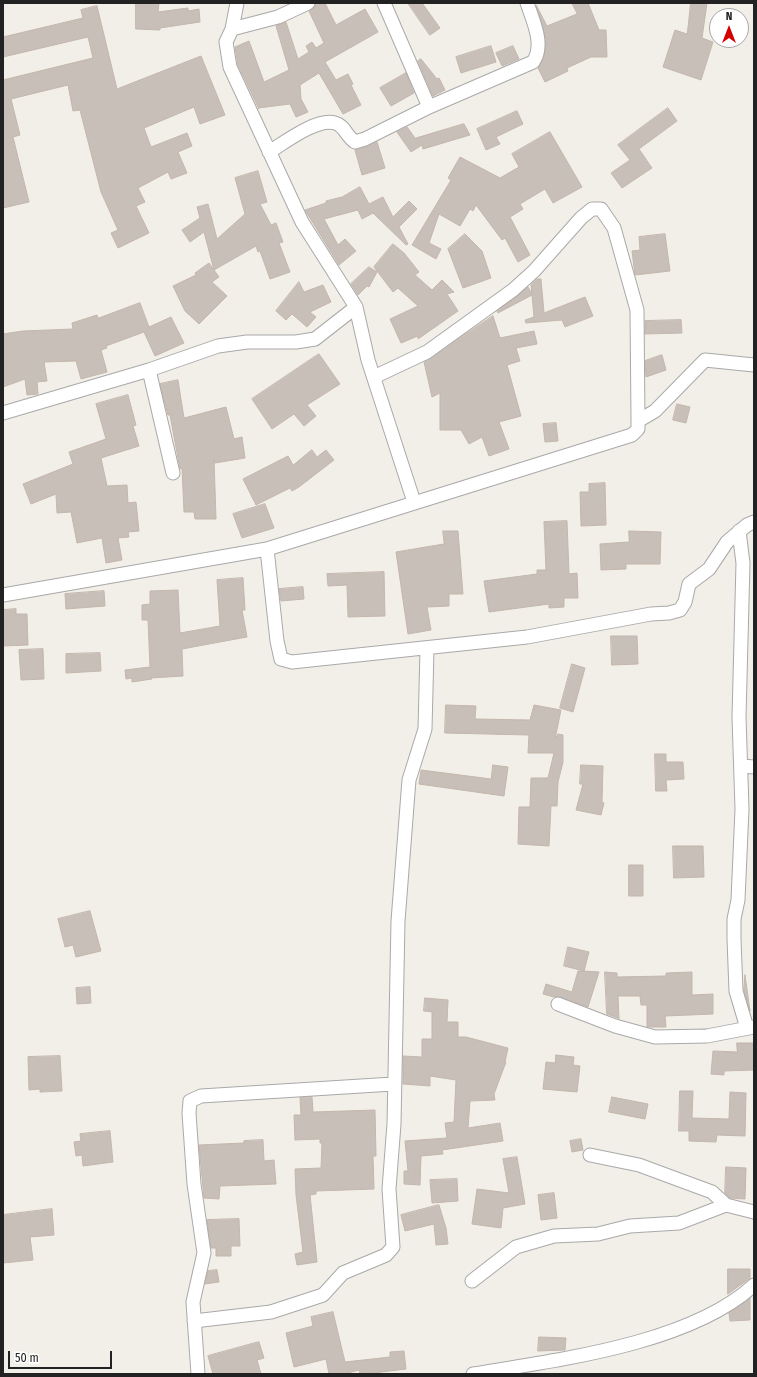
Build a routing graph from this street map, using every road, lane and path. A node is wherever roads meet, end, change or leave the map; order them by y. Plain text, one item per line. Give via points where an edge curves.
1 (236, 3) edge
2 (308, 3) edge
3 (384, 3) edge
4 (527, 3) edge
5 (232, 29) junction
6 (429, 107) junction
7 (269, 152) junction
8 (356, 307) junction
9 (754, 364) edge
10 (149, 370) junction
11 (374, 377) junction
12 (3, 413) edge
13 (638, 421) junction
14 (173, 473) dead end
15 (414, 502) junction
16 (754, 522) edge
17 (739, 531) junction
18 (267, 549) junction
19 (3, 595) edge
20 (426, 649) junction
21 (748, 766) edge
22 (558, 1004) dead end
23 (750, 1027) edge
24 (393, 1084) junction
25 (590, 1155) dead end
26 (726, 1204) junction
27 (754, 1212) edge
28 (472, 1281) dead end
29 (754, 1285) edge
30 (194, 1321) junction
31 (198, 1374) edge
32 (473, 1374) edge

1 - 5 street
2 - 5 street via 278,17
3 - 6 street
4 - 6 street via 536,28 538,46 533,62
5 - 7 street via 226,42 230,67
6 - 7 street via 355,142 342,127 334,123 321,124 312,126
7 - 8 street via 302,222
8 - 10 street via 315,339 218,346
8 - 11 street
9 - 13 street via 705,360 655,411
10 - 12 street
10 - 14 street
11 - 13 street via 427,352 513,290 534,272 581,218 592,210 601,209 614,228 636,310
11 - 15 street
13 - 15 street via 638,429 632,435
15 - 18 street
16 - 17 street
17 - 20 street via 727,542 709,569 689,584 685,602 680,610 527,637
17 - 21 street via 743,563 739,717
18 - 19 street
18 - 20 street via 281,659 292,662
20 - 24 street via 425,728 409,780 398,921
21 - 23 street via 742,809 734,940 736,991
22 - 23 street via 615,1026 655,1037 707,1036
24 - 30 street via 394,1124 389,1189 392,1247 386,1255 343,1272 323,1295 271,1312
24 - 30 street via 200,1096 190,1101 194,1184 204,1253 193,1302
25 - 26 street via 639,1165 676,1178 712,1192
26 - 27 street
26 - 28 street via 678,1223 630,1226 598,1234 554,1236 516,1247
29 - 32 street via 700,1321 640,1342 552,1361
30 - 31 street

